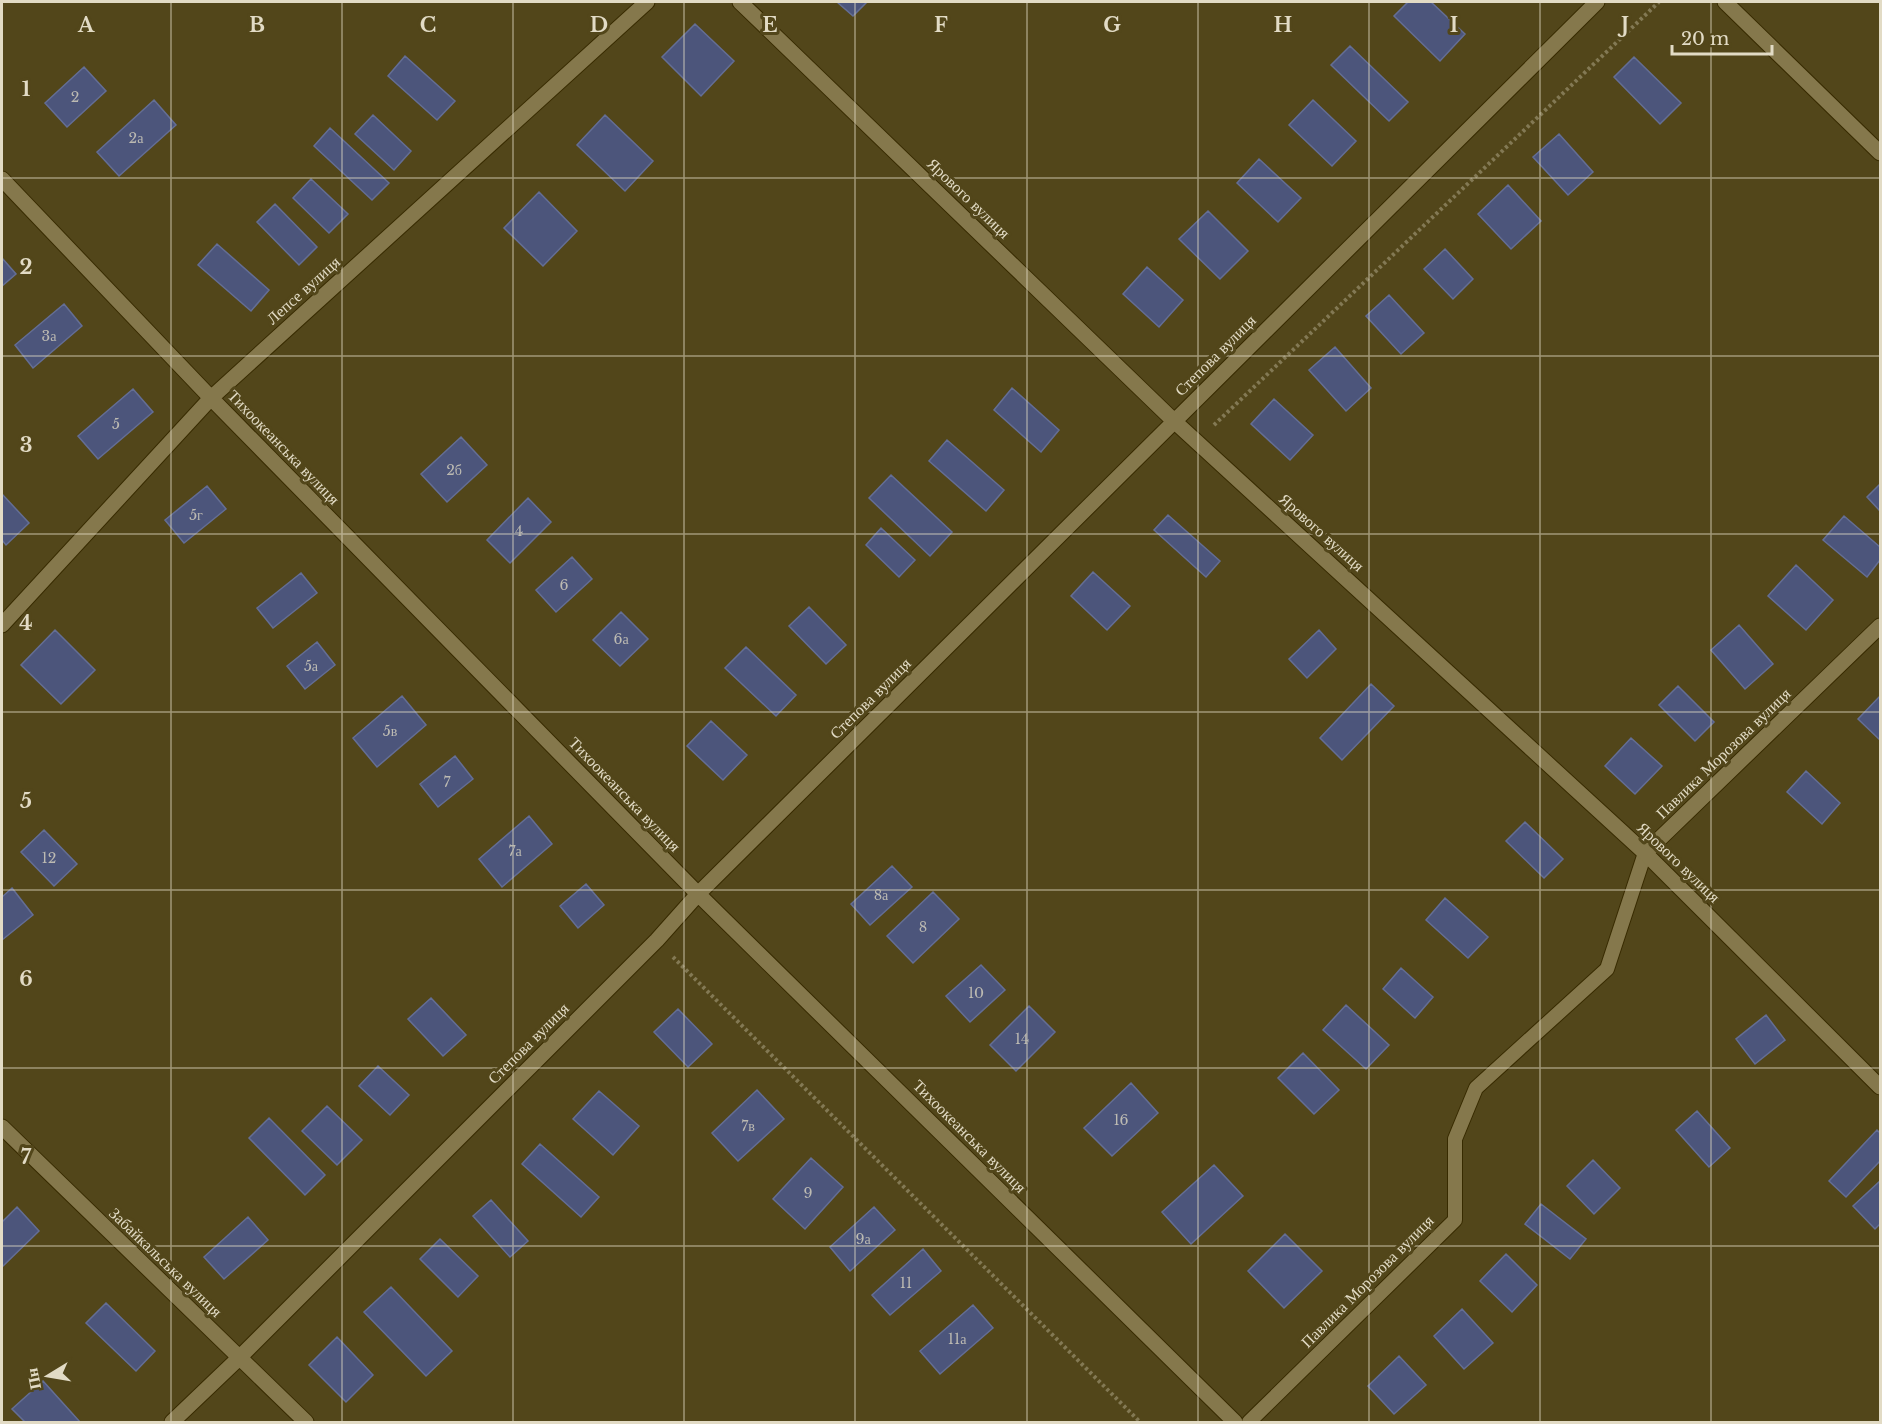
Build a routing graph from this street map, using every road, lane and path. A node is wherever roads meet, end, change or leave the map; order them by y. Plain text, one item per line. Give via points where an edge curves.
1 (647, 2) edge
2 (740, 2) edge
3 (1597, 2) edge
4 (1659, 2) edge
5 (1725, 2) edge
6 (1881, 153) edge
7 (2, 179) edge
8 (211, 398) junction
9 (1174, 421) junction
10 (1197, 442) junction
11 (2, 625) edge
12 (1881, 626) edge
13 (1645, 853) junction
14 (698, 894) junction
15 (657, 940) junction
16 (1881, 1087) edge
17 (2, 1127) edge
18 (239, 1358) junction
19 (172, 1422) edge
20 (306, 1422) edge
21 (1140, 1422) edge
22 (1235, 1422) edge
23 (1249, 1422) edge

1 - 8 street, Лепсе вулиця
2 - 9 street, Ярового вулиця
3 - 9 street, Степова вулиця
4 - 10 path
5 - 6 street
7 - 8 street, Тихоокеанська вулиця
8 - 11 street, Лепсе вулиця
8 - 14 street, Тихоокеанська вулиця
9 - 10 street, Ярового вулиця
9 - 14 street, Степова вулиця
10 - 13 street, Ярового вулиця
12 - 13 street, Павлика Морозова вулиця
13 - 16 street, Ярового вулиця
13 - 23 lane, Павлика Морозова вулиця via 1607,969 1476,1088 1455,1140 1455,1220
14 - 15 street, Степова вулиця
14 - 22 street, Тихоокеанська вулиця
15 - 18 street, Степова вулиця
15 - 21 path
17 - 18 street, Забайкальська вулиця
18 - 19 street, Степова вулиця
18 - 20 street, Забайкальська вулиця

